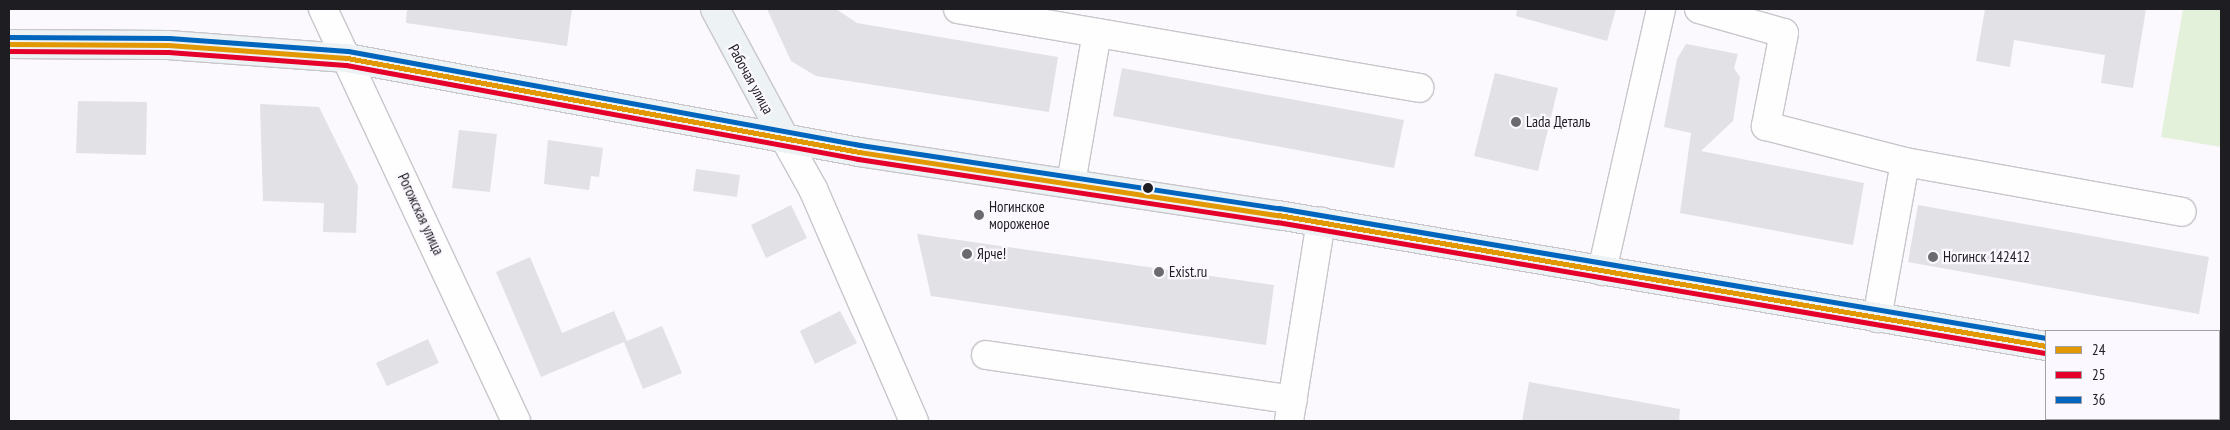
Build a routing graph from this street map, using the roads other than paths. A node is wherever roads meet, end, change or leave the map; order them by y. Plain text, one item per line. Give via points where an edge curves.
1 (323, 9) edge
2 (715, 9) edge
3 (958, 9) edge
4 (1661, 9) edge
5 (1699, 9) edge
6 (1097, 34) junction
7 (9, 44) edge
8 (347, 58) junction
9 (1419, 88) dead end
10 (784, 137) junction
11 (1905, 162) junction
12 (1071, 183) junction
13 (2182, 212) dead end
14 (1321, 222) junction
15 (1602, 271) junction
16 (1877, 318) junction
17 (2045, 346) edge
18 (986, 355) dead end
19 (1291, 411) edge
20 (516, 421) edge
21 (914, 421) edge

1 - 8 street, Рогожская улица
2 - 10 main road, Рабочая улица
3 - 6 street
4 - 15 street
5 - 11 street via 1784,33 1766,126
6 - 9 street
6 - 12 street
7 - 8 main road via 168,45
8 - 10 main road
8 - 20 street, Рогожская улица
10 - 12 main road
10 - 21 street, Рабочая улица via 813,189
11 - 13 street
11 - 16 street
12 - 14 main road
14 - 15 main road
14 - 19 street
15 - 16 main road
16 - 17 main road
18 - 19 street

